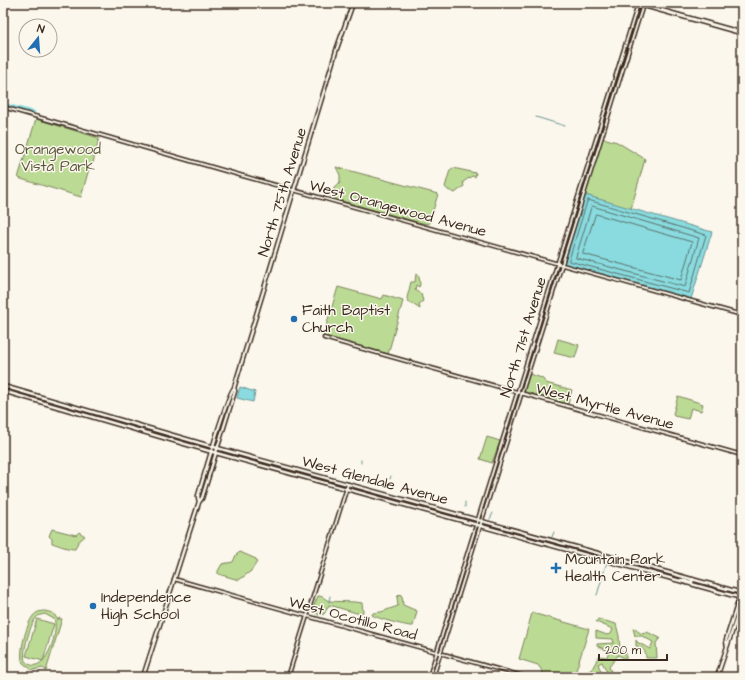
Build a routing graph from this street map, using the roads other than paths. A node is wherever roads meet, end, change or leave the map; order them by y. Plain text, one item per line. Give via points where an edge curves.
1 (353, 3) edge
2 (637, 3) edge
3 (642, 5) junction
4 (742, 33) edge
5 (3, 107) edge
6 (605, 111) junction
7 (609, 112) junction
8 (589, 162) junction
9 (593, 164) junction
10 (294, 190) junction
11 (558, 264) junction
12 (561, 265) junction
13 (742, 314) edge
14 (539, 323) junction
15 (542, 324) junction
16 (324, 338) dead end
17 (3, 386) edge
18 (234, 388) junction
19 (3, 391) edge
20 (517, 393) junction
21 (521, 394) junction
22 (213, 447) junction
23 (218, 448) junction
24 (212, 452) junction
25 (216, 453) junction
26 (742, 455) edge
27 (348, 484) junction
28 (346, 489) junction
29 (199, 502) junction
30 (479, 520) junction
31 (478, 525) junction
32 (581, 548) junction
33 (580, 553) junction
34 (174, 579) junction
35 (693, 579) junction
36 (678, 580) junction
37 (742, 589) edge
38 (741, 593) edge
39 (741, 598) edge
40 (742, 602) edge
41 (307, 616) junction
42 (727, 646) junction
43 (437, 652) junction
44 (440, 653) junction
45 (144, 677) edge
46 (288, 677) edge
47 (429, 677) edge
48 (433, 677) edge
49 (526, 677) edge
50 (716, 677) edge

1 - 10 main road, North 75th Avenue
2 - 3 main road
2 - 6 street, North 71st Avenue
3 - 4 main road
3 - 7 street, North 71st Avenue
5 - 10 street, West Orangewood Avenue
6 - 7 street
6 - 8 street, North 71st Avenue
7 - 9 street, North 71st Avenue
8 - 9 street
8 - 11 street, North 71st Avenue
9 - 12 street, North 71st Avenue
10 - 11 street, West Orangewood Avenue
10 - 18 main road, North 75th Avenue
11 - 12 street, West Orangewood Avenue
11 - 14 street, North 71st Avenue
12 - 13 street, West Orangewood Avenue
12 - 15 street, North 71st Avenue
14 - 15 street
14 - 20 street, North 71st Avenue
15 - 21 street, North 71st Avenue
16 - 20 street, West Myrtle Avenue
17 - 22 main road, West Glendale Avenue
18 - 22 main road, North 75th Avenue via 231,390
18 - 23 main road, North 75th Avenue
19 - 24 main road, West Glendale Avenue
20 - 21 street, West Myrtle Avenue
20 - 30 street, North 71st Avenue
21 - 26 street, West Myrtle Avenue
21 - 30 street, North 71st Avenue
22 - 23 main road, West Glendale Avenue
22 - 24 main road, North 75th Avenue
23 - 25 main road, North 75th Avenue
23 - 27 main road, West Glendale Avenue
24 - 25 main road, West Glendale Avenue
24 - 29 main road, North 75th Avenue via 198,496
25 - 28 main road, West Glendale Avenue
25 - 29 main road, North 75th Avenue
27 - 28 street
27 - 30 main road, West Glendale Avenue
28 - 31 main road, West Glendale Avenue
28 - 41 street
29 - 34 main road, North 75th Avenue
30 - 31 street, North 71st Avenue
30 - 32 main road, West Glendale Avenue
31 - 33 main road, West Glendale Avenue
31 - 43 street, North 71st Avenue
31 - 44 street, North 71st Avenue
32 - 33 main road
32 - 35 main road, West Glendale Avenue
33 - 36 main road, West Glendale Avenue
34 - 41 street, West Ocotillo Road
34 - 45 main road, North 75th Avenue
35 - 36 main road via 692,582
35 - 38 main road, West Glendale Avenue
36 - 39 main road, West Glendale Avenue
37 - 38 main road
38 - 39 main road
39 - 42 main road via 726,640
40 - 42 main road
41 - 43 street, West Ocotillo Road
41 - 46 street
42 - 50 main road
43 - 44 street, West Ocotillo Road
43 - 47 street, North 71st Avenue
44 - 48 street, North 71st Avenue
44 - 49 street, West Ocotillo Road

